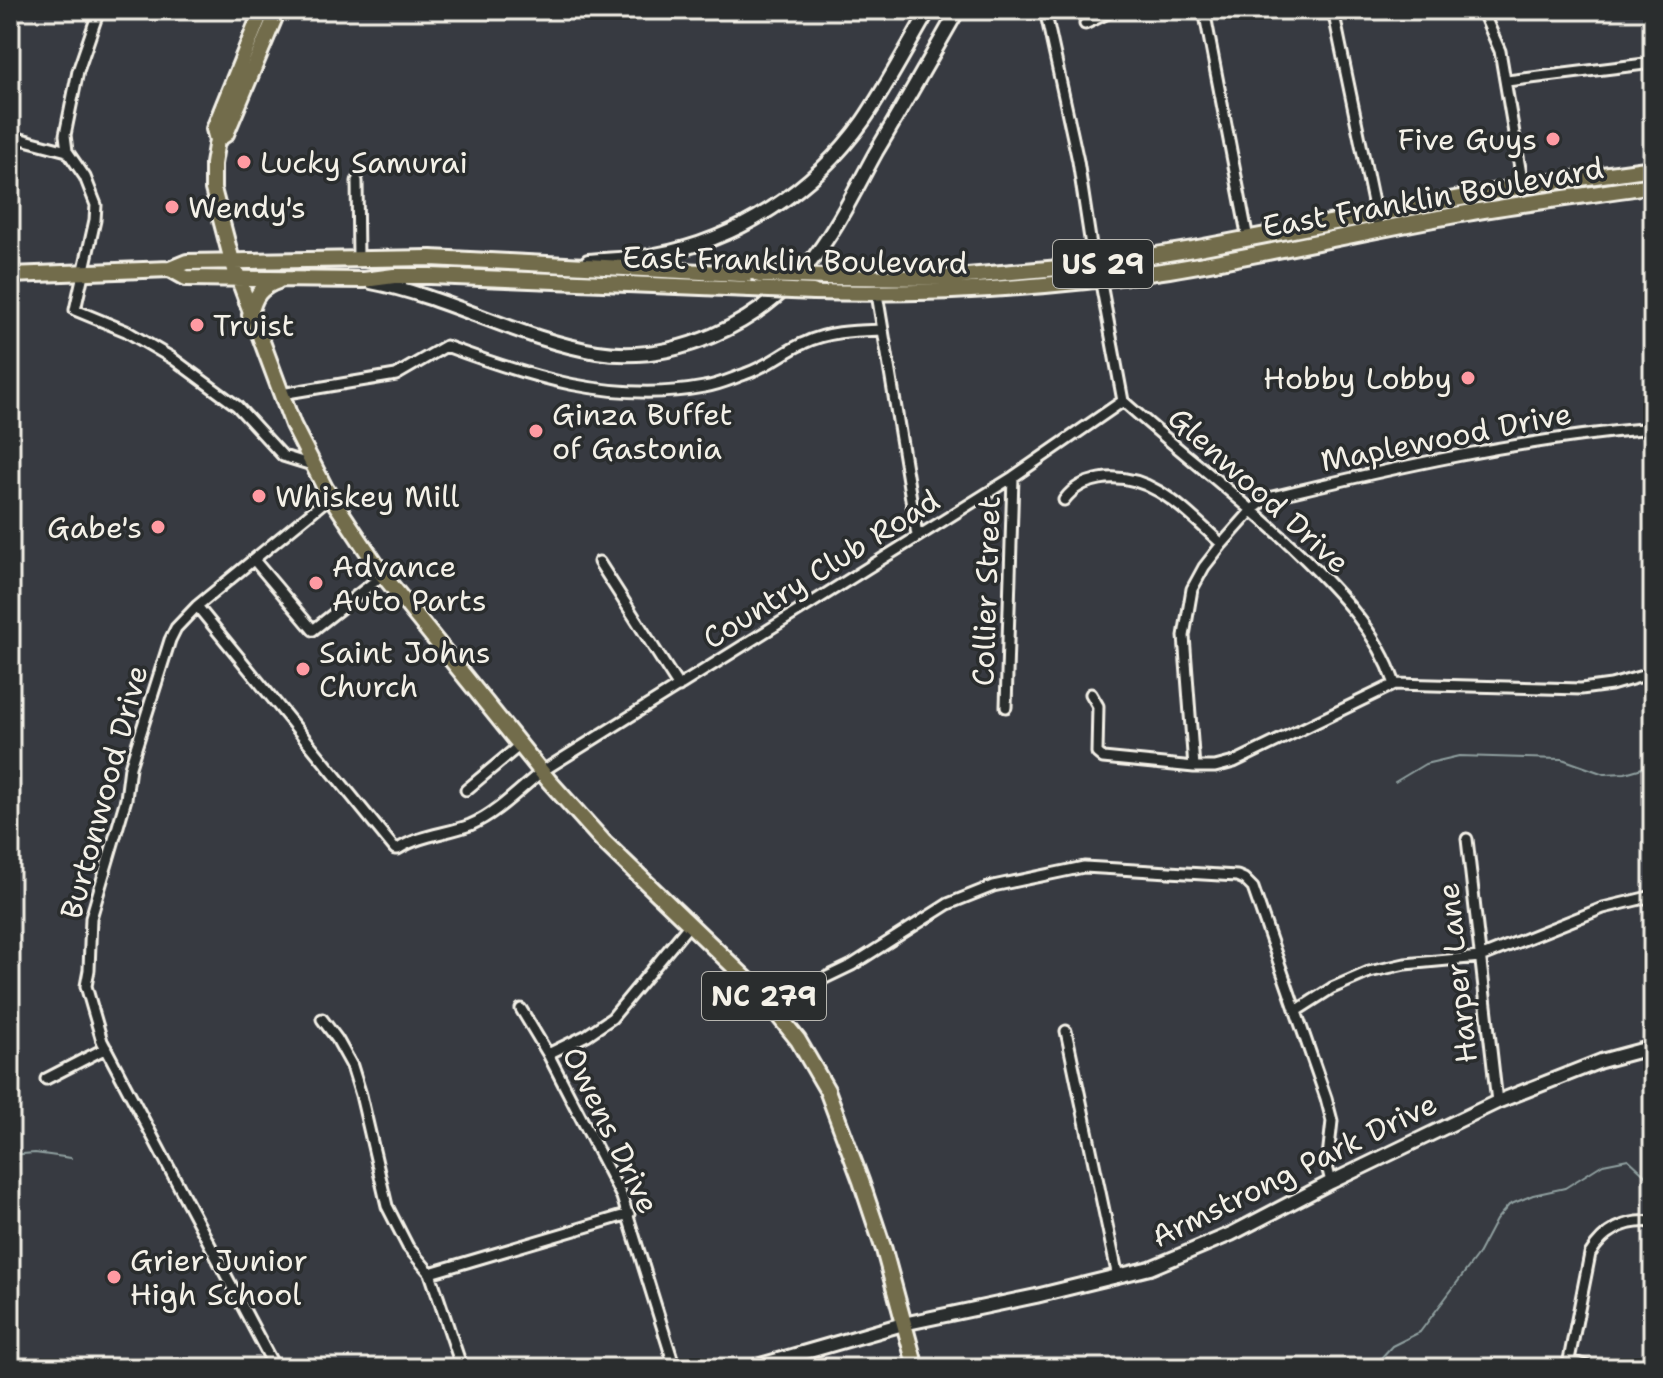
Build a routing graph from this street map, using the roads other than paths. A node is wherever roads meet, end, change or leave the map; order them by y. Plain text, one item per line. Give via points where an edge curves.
1 (99, 10) edge
2 (244, 10) edge
3 (929, 10) edge
4 (958, 10) edge
5 (1045, 10) edge
6 (1114, 10) edge
7 (1204, 10) edge
8 (1333, 10) edge
9 (1482, 10) edge
10 (269, 13) edge
11 (1085, 24) dead end
12 (1653, 63) edge
13 (1507, 81) junction
14 (10, 136) edge
15 (67, 151) junction
16 (1653, 168) edge
17 (357, 181) dead end
18 (1653, 185) edge
19 (1523, 186) junction
20 (1376, 213) junction
21 (1379, 231) junction
22 (1248, 239) junction
23 (358, 257) junction
24 (232, 261) junction
25 (557, 264) junction
26 (170, 269) junction
27 (84, 272) junction
28 (1097, 272) junction
29 (10, 275) edge
30 (237, 278) junction
31 (284, 278) junction
32 (364, 280) junction
33 (877, 294) junction
34 (250, 315) junction
35 (883, 330) junction
36 (281, 394) junction
37 (1123, 401) junction
38 (1653, 428) edge
39 (312, 465) junction
40 (1013, 477) junction
41 (330, 497) junction
42 (1064, 500) dead end
43 (1253, 509) junction
44 (917, 535) junction
45 (1222, 544) junction
46 (254, 560) junction
47 (599, 562) dead end
48 (383, 575) junction
49 (197, 606) junction
50 (1653, 673) edge
51 (1395, 684) junction
52 (679, 687) junction
53 (1091, 694) dead end
54 (1006, 707) dead end
55 (520, 745) junction
56 (1194, 767) junction
57 (541, 772) junction
58 (466, 790) dead end
59 (1467, 839) dead end
60 (1653, 896) edge
61 (690, 924) junction
62 (1480, 957) junction
63 (771, 1004) junction
64 (521, 1009) dead end
65 (1296, 1011) junction
66 (322, 1019) dead end
67 (1066, 1031) dead end
68 (1653, 1047) edge
69 (106, 1048) junction
70 (548, 1054) junction
71 (46, 1079) dead end
72 (1497, 1102) junction
73 (1331, 1182) junction
74 (629, 1214) junction
75 (1653, 1222) edge
76 (430, 1273) junction
77 (1118, 1277) junction
78 (903, 1324) junction
79 (1567, 1364) edge
80 (275, 1368) edge
81 (462, 1368) edge
82 (675, 1368) edge
83 (750, 1368) edge
84 (916, 1368) edge
85 (1592, 1368) edge

1 - 15 street via 69,107
2 - 10 street
3 - 25 main road via 862,122 788,197 729,231 678,250
4 - 32 main road via 806,267 755,314 710,336 651,352 601,352 546,340 451,304
5 - 28 street
6 - 11 street
7 - 22 street
8 - 20 street
9 - 13 street
10 - 24 main road, NC 279 via 226,134 217,140 213,164 213,189
12 - 13 street
13 - 19 street
14 - 15 street
15 - 27 street via 96,205
16 - 19 main road, East Franklin Boulevard / US 29
17 - 23 street
18 - 21 main road, East Franklin Boulevard / US 29
19 - 20 main road, East Franklin Boulevard / US 29
20 - 21 street
20 - 22 main road, East Franklin Boulevard / US 29
21 - 28 main road, East Franklin Boulevard / US 29 via 1170,270
22 - 28 main road, East Franklin Boulevard / US 29
23 - 24 main road, East Franklin Boulevard / US 29
23 - 25 main road, East Franklin Boulevard / US 29
24 - 26 main road, East Franklin Boulevard / US 29 via 187,262
24 - 30 main road, NC 279
25 - 28 main road, East Franklin Boulevard / US 29, bridge via 827,277
26 - 27 main road, East Franklin Boulevard / US 29
26 - 30 main road, East Franklin Boulevard / US 29 via 186,278
27 - 29 main road, East Franklin Boulevard / US 29
27 - 39 street via 75,310 172,358 237,406 283,456
28 - 33 main road, East Franklin Boulevard / US 29 via 964,291
28 - 37 street
30 - 31 main road, East Franklin Boulevard / US 29
30 - 34 main road, NC 279
31 - 32 main road, East Franklin Boulevard / US 29
31 - 34 main road via 263,288
32 - 33 main road, East Franklin Boulevard / US 29, bridge via 430,276
33 - 35 street
34 - 36 main road, NC 279
35 - 36 street via 841,332 805,342 762,368 707,387 658,393 557,382 446,346 396,375
35 - 44 street
36 - 39 main road, NC 279
37 - 40 street, Country Club Road
37 - 43 street, Glenwood Drive
38 - 43 street, Maplewood Drive via 1539,440 1413,465 1268,498
39 - 41 main road, NC 279
40 - 44 street, Country Club Road
40 - 54 street, Collier Street
41 - 46 street, Burtonwood Drive
41 - 48 main road, NC 279
42 - 45 street via 1087,482 1132,480 1169,498
43 - 45 street
43 - 51 street, Glenwood Drive via 1338,591 1367,627
44 - 52 street, Country Club Road
45 - 56 street via 1192,589 1187,611 1184,636
46 - 48 street via 313,630
46 - 49 street, Burtonwood Drive
47 - 52 street
48 - 55 main road, NC 279
49 - 57 street, Country Club Road via 395,849 473,823
49 - 69 street, Burtonwood Drive via 176,628 166,651 91,918 86,986
50 - 51 street via 1581,689
51 - 56 street via 1234,762
52 - 57 street, Country Club Road
53 - 56 street via 1098,706 1097,753 1103,758
55 - 57 main road, NC 279
55 - 58 street
57 - 61 main road, NC 279 via 603,841
59 - 62 street, Harper Lane
60 - 62 street via 1603,908
61 - 63 main road, NC 279
61 - 70 street via 612,1018
62 - 65 street via 1369,972
62 - 72 street, Harper Lane
63 - 65 street via 852,965 969,894 1072,868 1101,866 1244,879 1256,898
63 - 78 main road, NC 279 via 827,1090 881,1242
64 - 70 street, Owens Drive
65 - 73 street via 1332,1121 1327,1166
66 - 76 street via 352,1066 393,1220
67 - 77 street
68 - 72 main road, Armstrong Park Drive via 1601,1061
69 - 71 street
69 - 80 street, Burtonwood Drive
70 - 74 street, Owens Drive
72 - 73 main road, Armstrong Park Drive
73 - 77 main road, Armstrong Park Drive via 1209,1245
74 - 76 street
74 - 82 street, Owens Drive
75 - 79 street via 1616,1227 1596,1243
76 - 81 street
77 - 78 main road, Armstrong Park Drive
78 - 83 main road, Armstrong Park Drive
78 - 84 main road, NC 279
79 - 85 street

